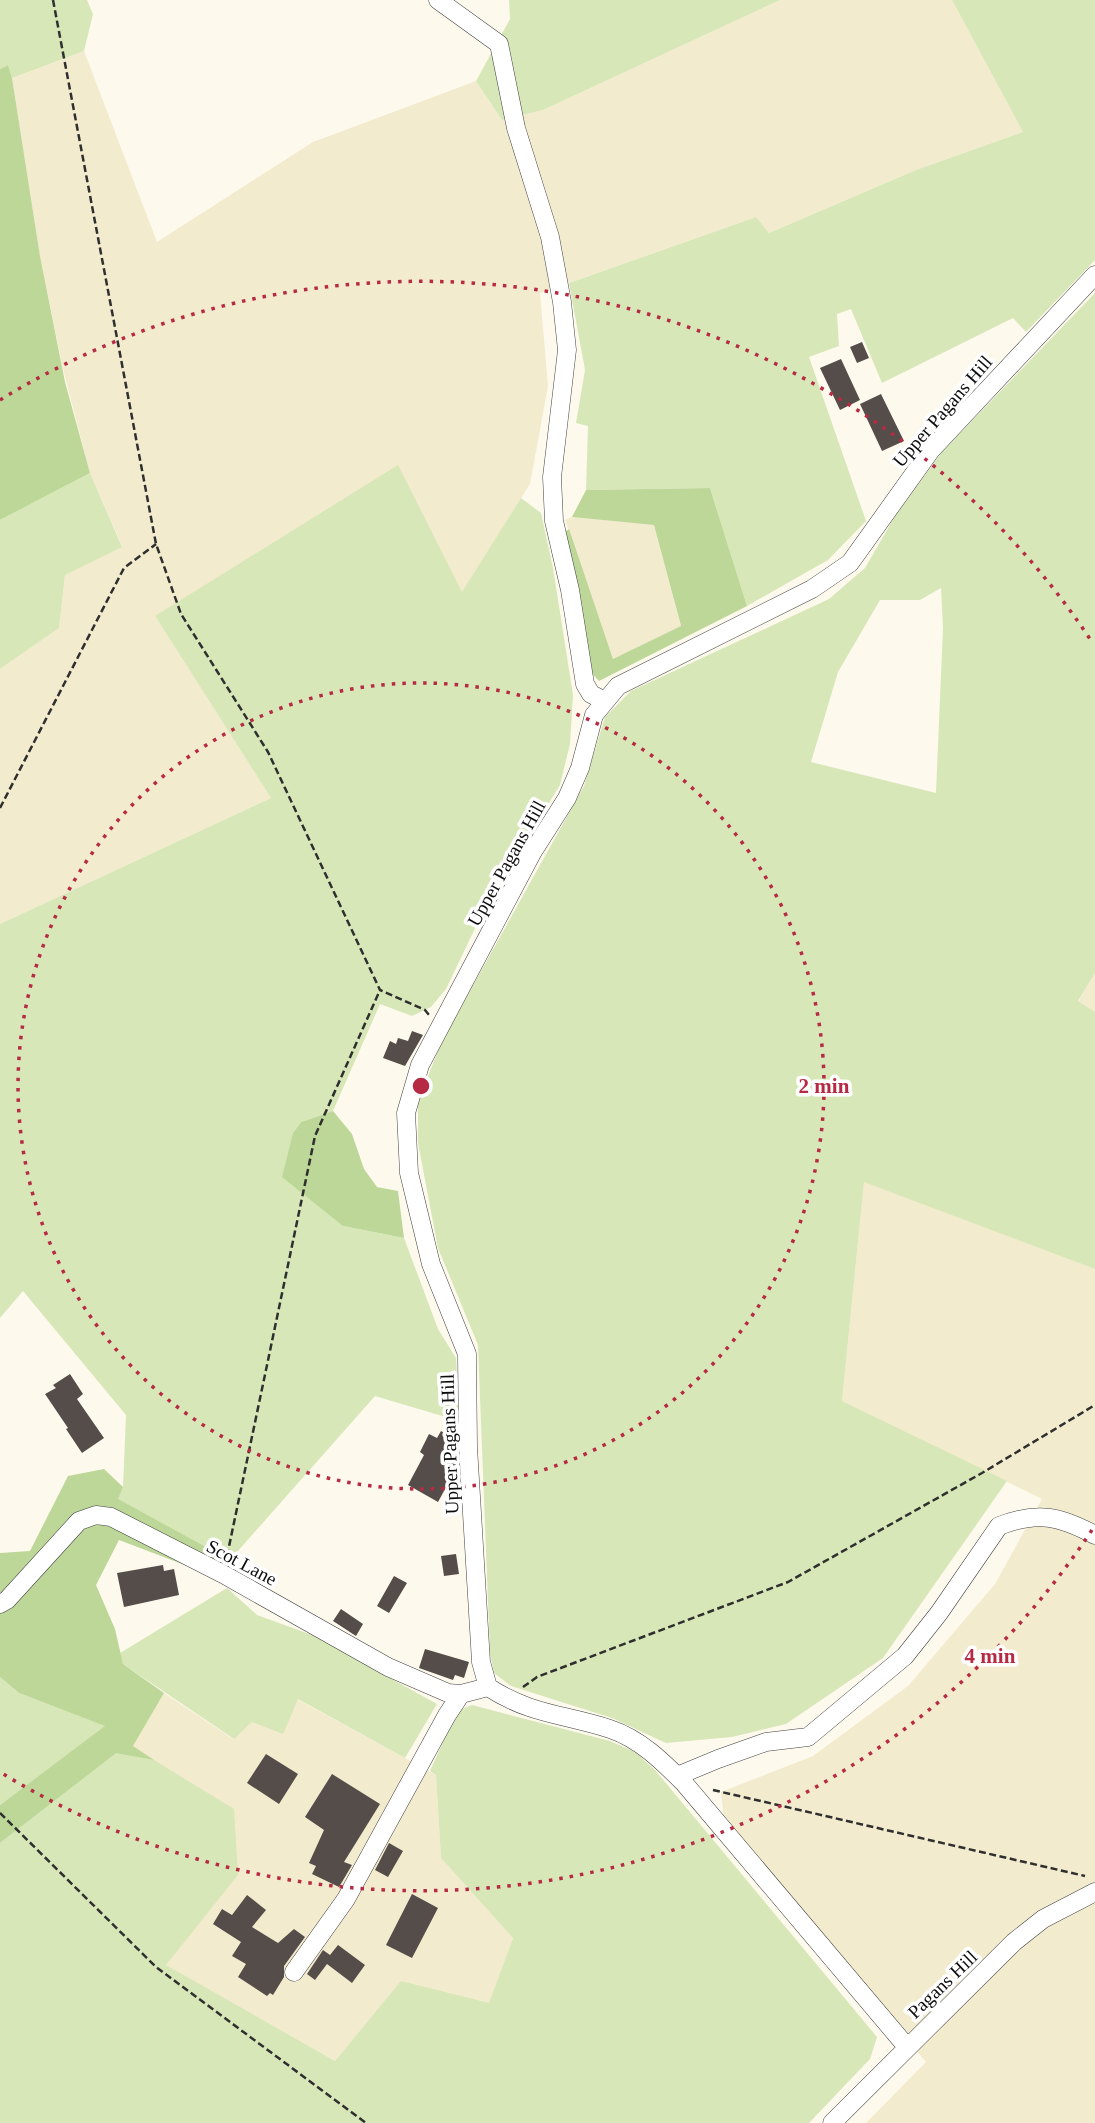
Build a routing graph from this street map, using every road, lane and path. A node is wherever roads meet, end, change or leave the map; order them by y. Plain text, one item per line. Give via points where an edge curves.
1 (53, 0) edge
2 (438, 0) edge
3 (1095, 275) edge
4 (156, 544) junction
5 (605, 701) junction
6 (0, 808) edge
7 (380, 990) junction
8 (438, 1028) junction
9 (1095, 1405) edge
10 (1095, 1535) edge
11 (223, 1574) junction
12 (0, 1604) edge
13 (488, 1687) junction
14 (461, 1694) junction
15 (506, 1698) junction
16 (680, 1779) junction
17 (0, 1813) edge
18 (1095, 1879) edge
19 (1095, 1892) edge
20 (294, 1972) dead end
21 (906, 2047) junction
22 (366, 2123) edge
23 (832, 2123) edge

1 - 4 path
2 - 5 street via 499,44 516,128 551,237 567,350 552,477 554,522 585,684 591,694
3 - 5 street, Upper Pagans Hill via 931,450 850,563 812,589 618,686
4 - 6 path via 124,568
4 - 7 path via 181,614 268,752
5 - 8 street, Upper Pagans Hill via 594,715 567,798 532,853
7 - 8 path via 425,1010
7 - 11 path via 315,1136
8 - 13 street, Upper Pagans Hill via 420,1065 406,1113 409,1172 431,1264 467,1354 481,1662
9 - 15 path via 788,1582 537,1677
10 - 16 street via 1044,1516 999,1526 905,1656 807,1737 766,1742
11 - 12 street, Scot Lane via 111,1517 96,1515 79,1521
11 - 14 street, Scot Lane via 388,1667 448,1693
13 - 14 street
13 - 15 street
14 - 20 street via 346,1899
15 - 16 street via 534,1711 612,1730 652,1751
16 - 18 path
16 - 21 street
17 - 22 path via 156,1967
19 - 21 street, Pagans Hill via 1044,1919 1014,1942
21 - 23 street, Pagans Hill

